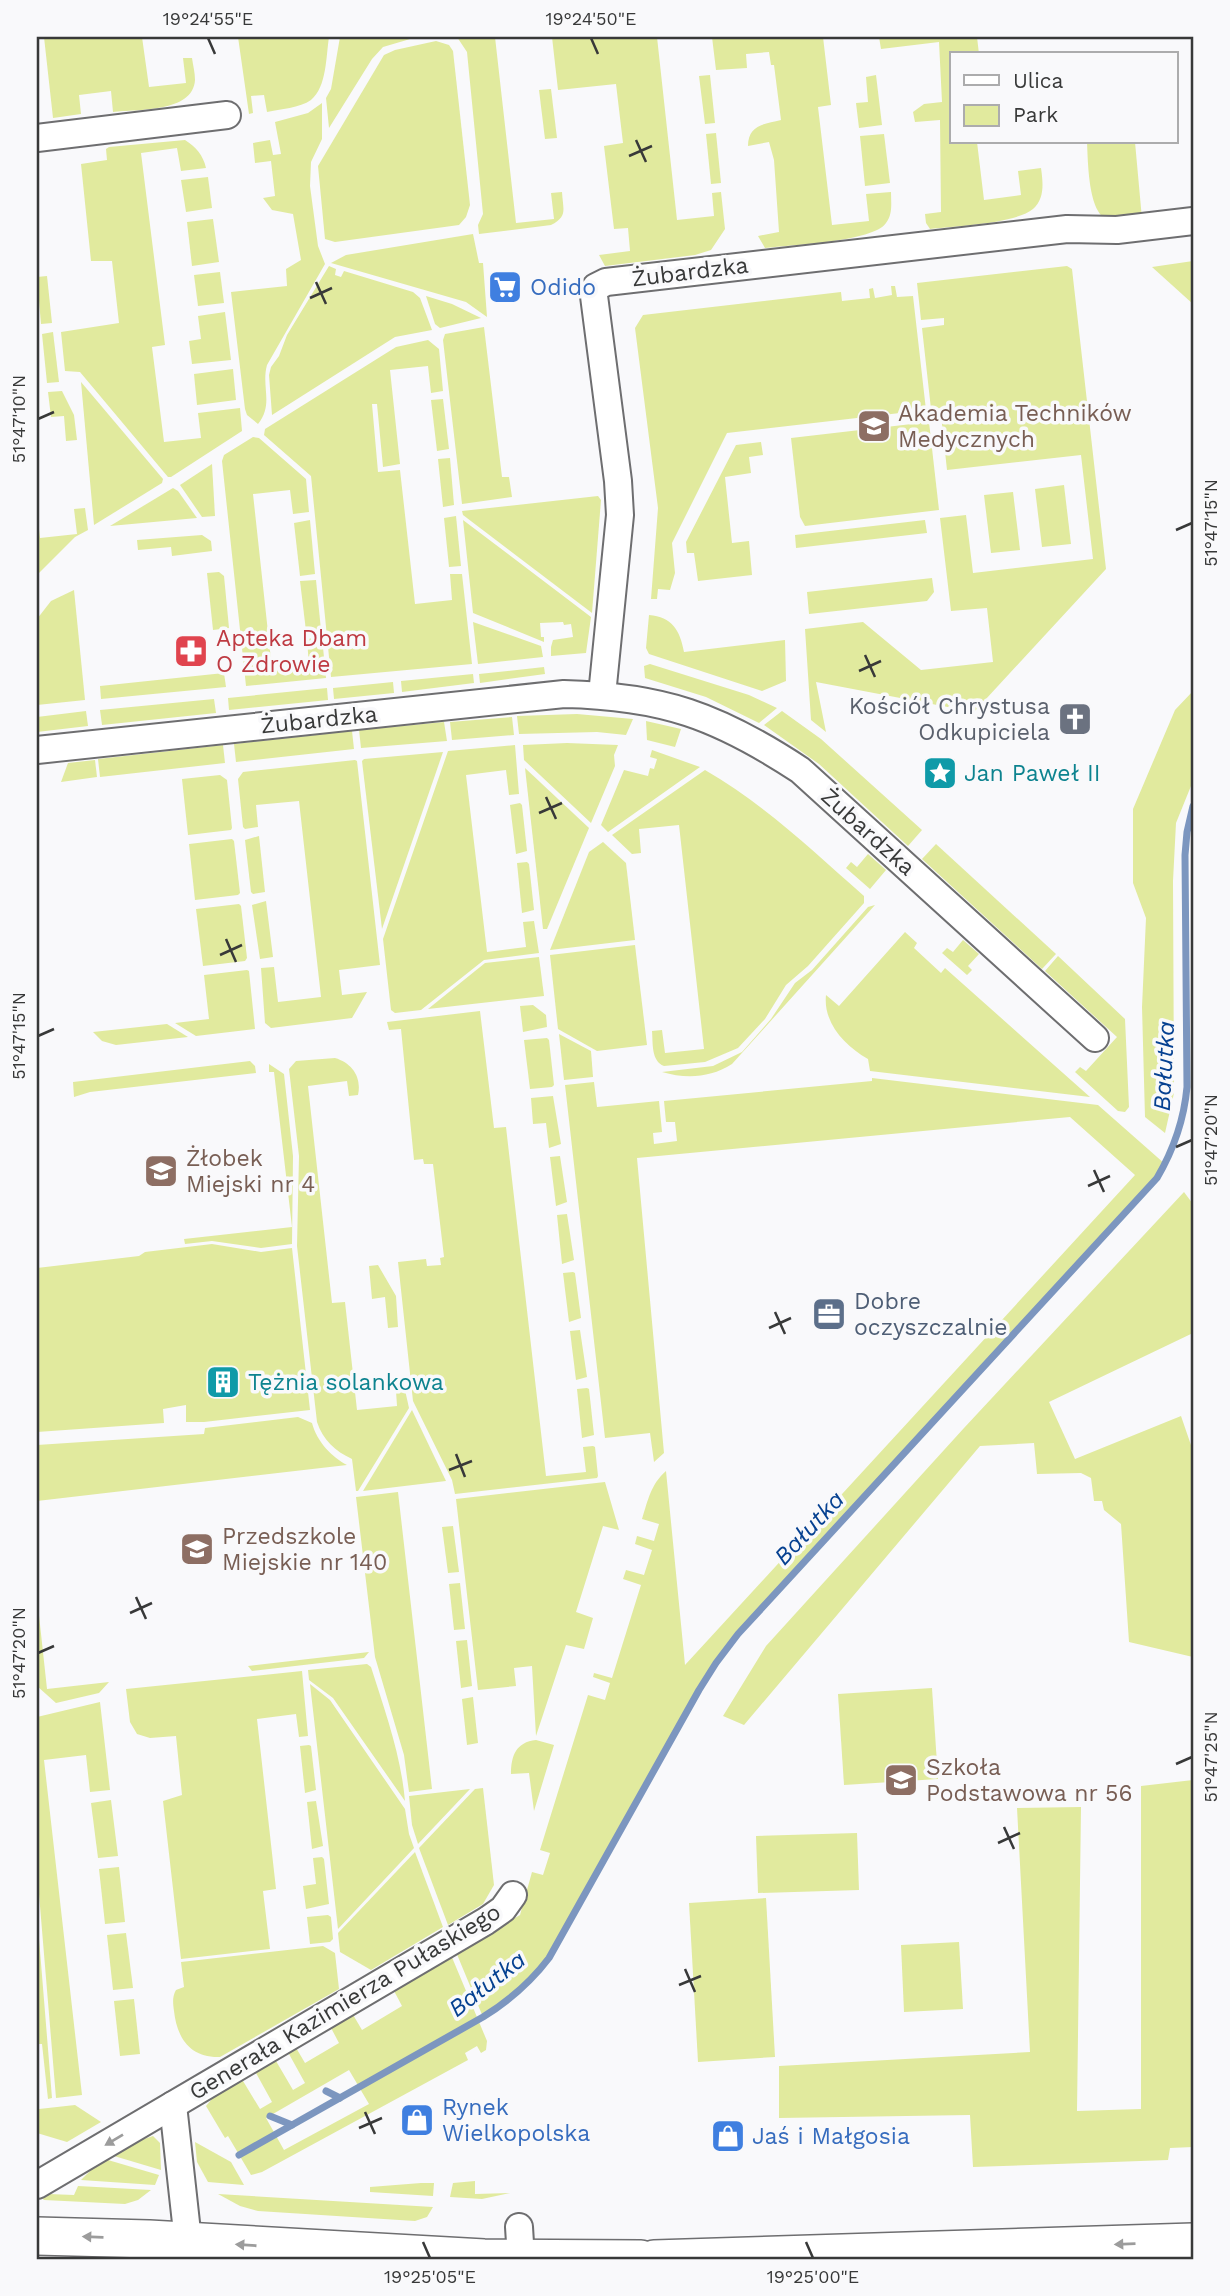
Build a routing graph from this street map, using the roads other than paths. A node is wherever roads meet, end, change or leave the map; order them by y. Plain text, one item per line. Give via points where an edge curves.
1 (227, 115) dead end
2 (37, 138) edge
3 (1193, 221) edge
4 (602, 695) junction
5 (37, 750) edge
6 (1095, 1038) dead end
7 (513, 1895) dead end
8 (173, 2105) junction
9 (37, 2185) edge
10 (37, 2236) edge
11 (188, 2241) junction
12 (1193, 2242) edge
13 (521, 2248) edge
14 (641, 2259) edge
15 (654, 2259) edge

1 - 2 street
3 - 4 street, Żubardzka via 1117,230 1067,229 606,282 596,287 620,515
4 - 5 street, Żubardzka via 564,694
4 - 6 street, Żubardzka via 645,700 706,718 800,770
7 - 8 street, Generała Kazimierza Pułaskiego via 486,1922
8 -> 9 street, Generała Kazimierza Pułaskiego
8 - 11 street, Generała Kazimierza Pułaskiego
11 -> 10 street
13 -> 11 street
12 -> 15 street
13 - 14 street

